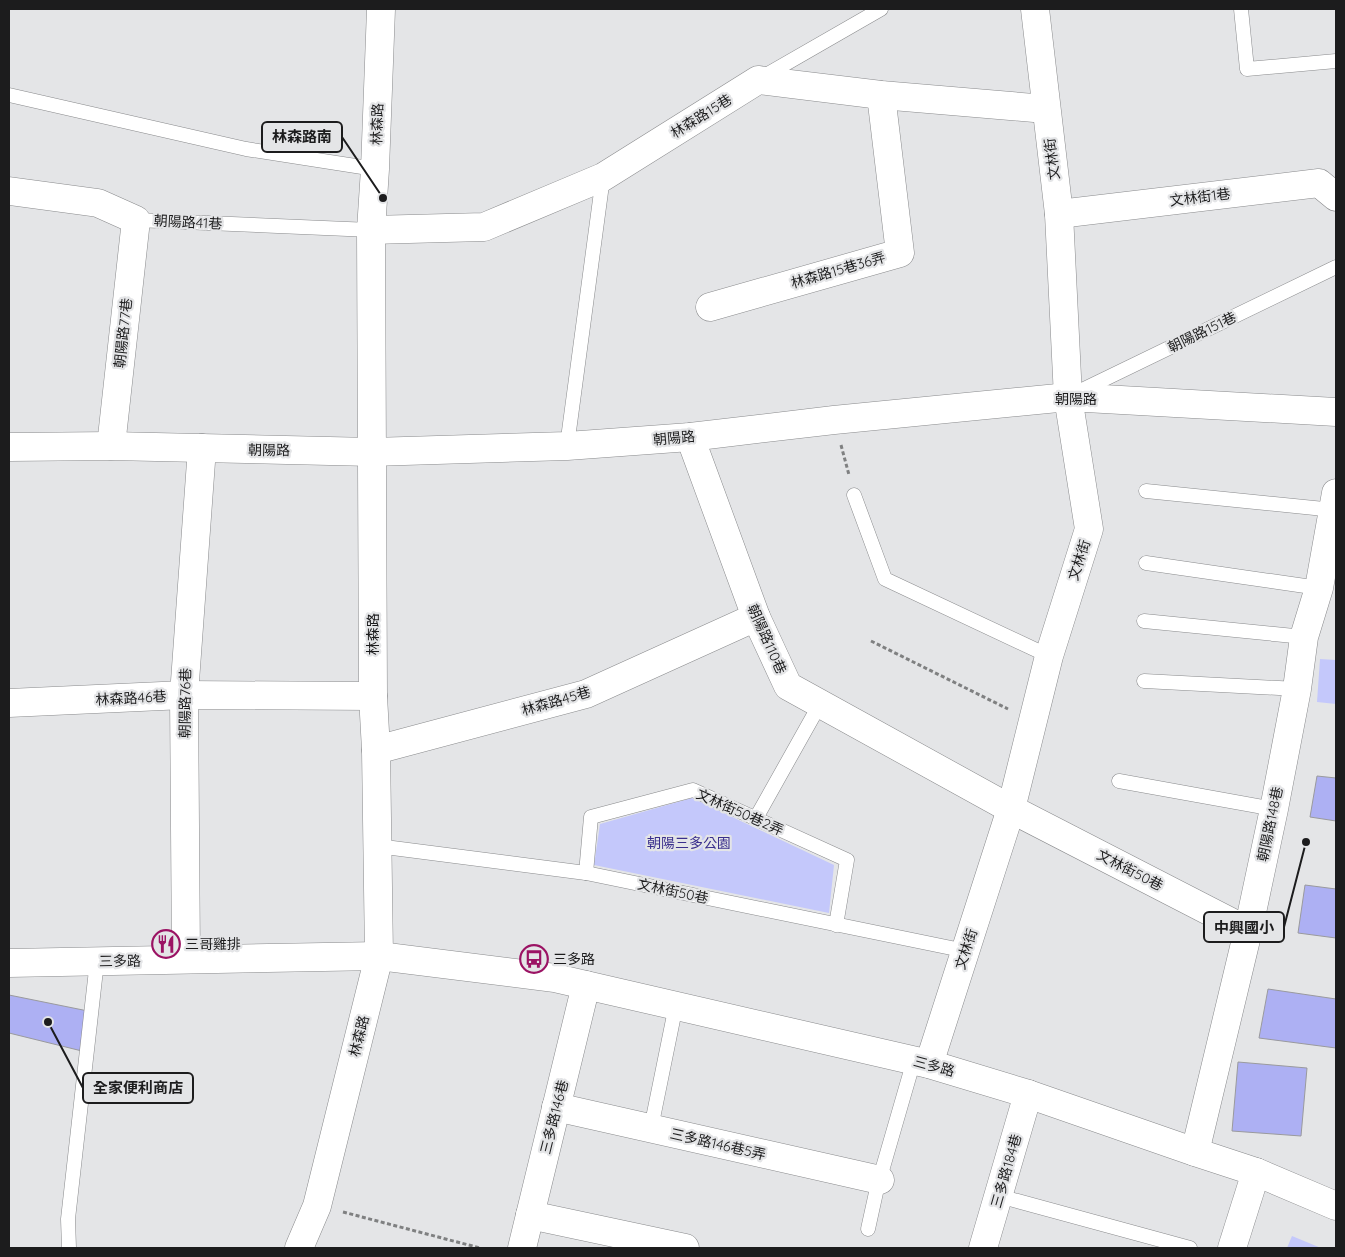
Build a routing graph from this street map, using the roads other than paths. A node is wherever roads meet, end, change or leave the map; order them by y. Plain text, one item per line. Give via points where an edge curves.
1 (381, 9) edge
2 (881, 9) edge
3 (1036, 9) edge
4 (1241, 9) edge
5 (1336, 61) edge
6 (758, 80) junction
7 (9, 95) edge
8 (881, 95) junction
9 (1046, 109) junction
10 (375, 169) junction
11 (603, 177) junction
12 (1331, 188) edge
13 (9, 191) edge
14 (1059, 214) junction
15 (136, 220) junction
16 (371, 230) junction
17 (1336, 267) edge
18 (710, 307) dead end
19 (1068, 397) junction
20 (1336, 412) edge
21 (690, 437) junction
22 (9, 446) edge
23 (110, 446) junction
24 (567, 446) junction
25 (202, 448) junction
26 (372, 452) junction
27 (1146, 491) dead end
28 (854, 495) road end
29 (1335, 502) edge
30 (1146, 562) dead end
31 (1319, 588) junction
32 (756, 617) junction
33 (1144, 621) dead end
34 (1304, 638) junction
35 (1049, 656) junction
36 (1144, 681) dead end
37 (1296, 689) junction
38 (184, 695) junction
39 (373, 696) junction
40 (9, 703) edge
41 (820, 704) junction
42 (376, 750) junction
43 (1119, 781) dead end
44 (1011, 809) junction
45 (1274, 809) junction
46 (756, 818) junction
47 (377, 846) junction
48 (586, 872) junction
49 (836, 924) junction
50 (1248, 931) junction
51 (966, 951) junction
52 (379, 956) junction
53 (186, 959) junction
54 (97, 961) junction
55 (9, 963) edge
56 (586, 985) junction
57 (676, 1005) junction
58 (922, 1062) junction
59 (1028, 1094) junction
60 (556, 1107) junction
61 (651, 1128) junction
62 (1195, 1152) junction
63 (1256, 1172) junction
64 (880, 1180) junction
65 (999, 1196) junction
66 (1336, 1206) edge
67 (530, 1215) junction
68 (868, 1229) dead end
69 (69, 1248) edge
70 (300, 1248) edge
71 (522, 1248) edge
72 (685, 1248) edge
73 (983, 1248) edge
74 (1190, 1248) edge
75 (1232, 1248) edge

1 - 10 street, 林森路
2 - 6 lane
3 - 9 street, 文林街
4 - 5 lane via 1247,69
6 - 8 street
6 - 11 street, 林森路15巷
7 - 10 lane via 246,149
8 - 9 street
8 - 18 street, 林森路15巷36弄 via 900,253
9 - 14 street, 文林街
10 - 16 street, 林森路
11 - 16 street, 林森路15巷 via 484,227
11 - 24 lane
12 - 14 street, 文林街1巷
13 - 15 street, 朝陽路41巷 via 98,202
14 - 19 street, 文林街
15 - 16 lane, 朝陽路41巷
15 - 23 street, 朝陽路77巷
16 - 26 street, 林森路
17 - 19 lane, 朝陽路151巷
19 - 20 street, 朝陽路
19 - 21 street, 朝陽路
19 - 35 street, 文林街 via 1089,529
21 - 24 street, 朝陽路
21 - 32 street, 朝陽路110巷
22 - 23 street, 朝陽路
23 - 25 street, 朝陽路
24 - 26 street, 朝陽路
25 - 26 street, 朝陽路
25 - 38 street, 朝陽路76巷
26 - 39 street, 林森路
27 - 29 lane
28 - 35 lane via 885,579
29 - 31 street, 朝陽路148巷
30 - 31 lane
31 - 34 street, 朝陽路148巷
32 - 41 street, 朝陽路110巷 via 788,686
32 - 42 street, 林森路45巷 via 586,694
33 - 34 lane
34 - 37 street, 朝陽路148巷
35 - 44 street, 文林街
36 - 37 lane
37 - 45 street, 朝陽路148巷
38 - 39 street, 林森路46巷
38 - 40 street, 林森路46巷
38 - 53 street, 朝陽路76巷
39 - 42 street, 林森路
41 - 44 street, 朝陽路110巷
41 - 46 lane
42 - 47 street, 林森路
43 - 45 lane
44 - 50 street, 文林街50巷
44 - 51 street, 文林街
45 - 50 street, 朝陽路148巷
46 - 48 lane, 文林街50巷2弄 via 693,790 591,817
46 - 49 lane, 文林街50巷2弄 via 847,860
47 - 48 lane, 文林街50巷
47 - 52 street, 林森路
48 - 49 lane, 文林街50巷
49 - 51 lane, 文林街50巷
50 - 62 street, 朝陽路148巷
51 - 58 street, 文林街
52 - 53 street, 三多路
52 - 56 street, 三多路 via 555,978
52 - 70 street, 林森路 via 317,1206
53 - 54 street, 三多路
54 - 55 street, 三多路
54 - 69 lane via 68,1219
56 - 57 street, 三多路
56 - 60 street, 三多路146巷
57 - 58 street, 三多路
57 - 61 lane
58 - 59 street, 三多路
58 - 64 lane
59 - 62 street, 三多路
59 - 65 street, 三多路184巷
60 - 61 street, 三多路146巷5弄
60 - 67 street, 三多路146巷
61 - 64 street, 三多路146巷5弄
62 - 63 street, 三多路
63 - 66 street, 三多路
63 - 75 street
64 - 68 lane
65 - 73 street, 三多路184巷
65 - 74 lane
67 - 71 street, 三多路146巷
67 - 72 street

